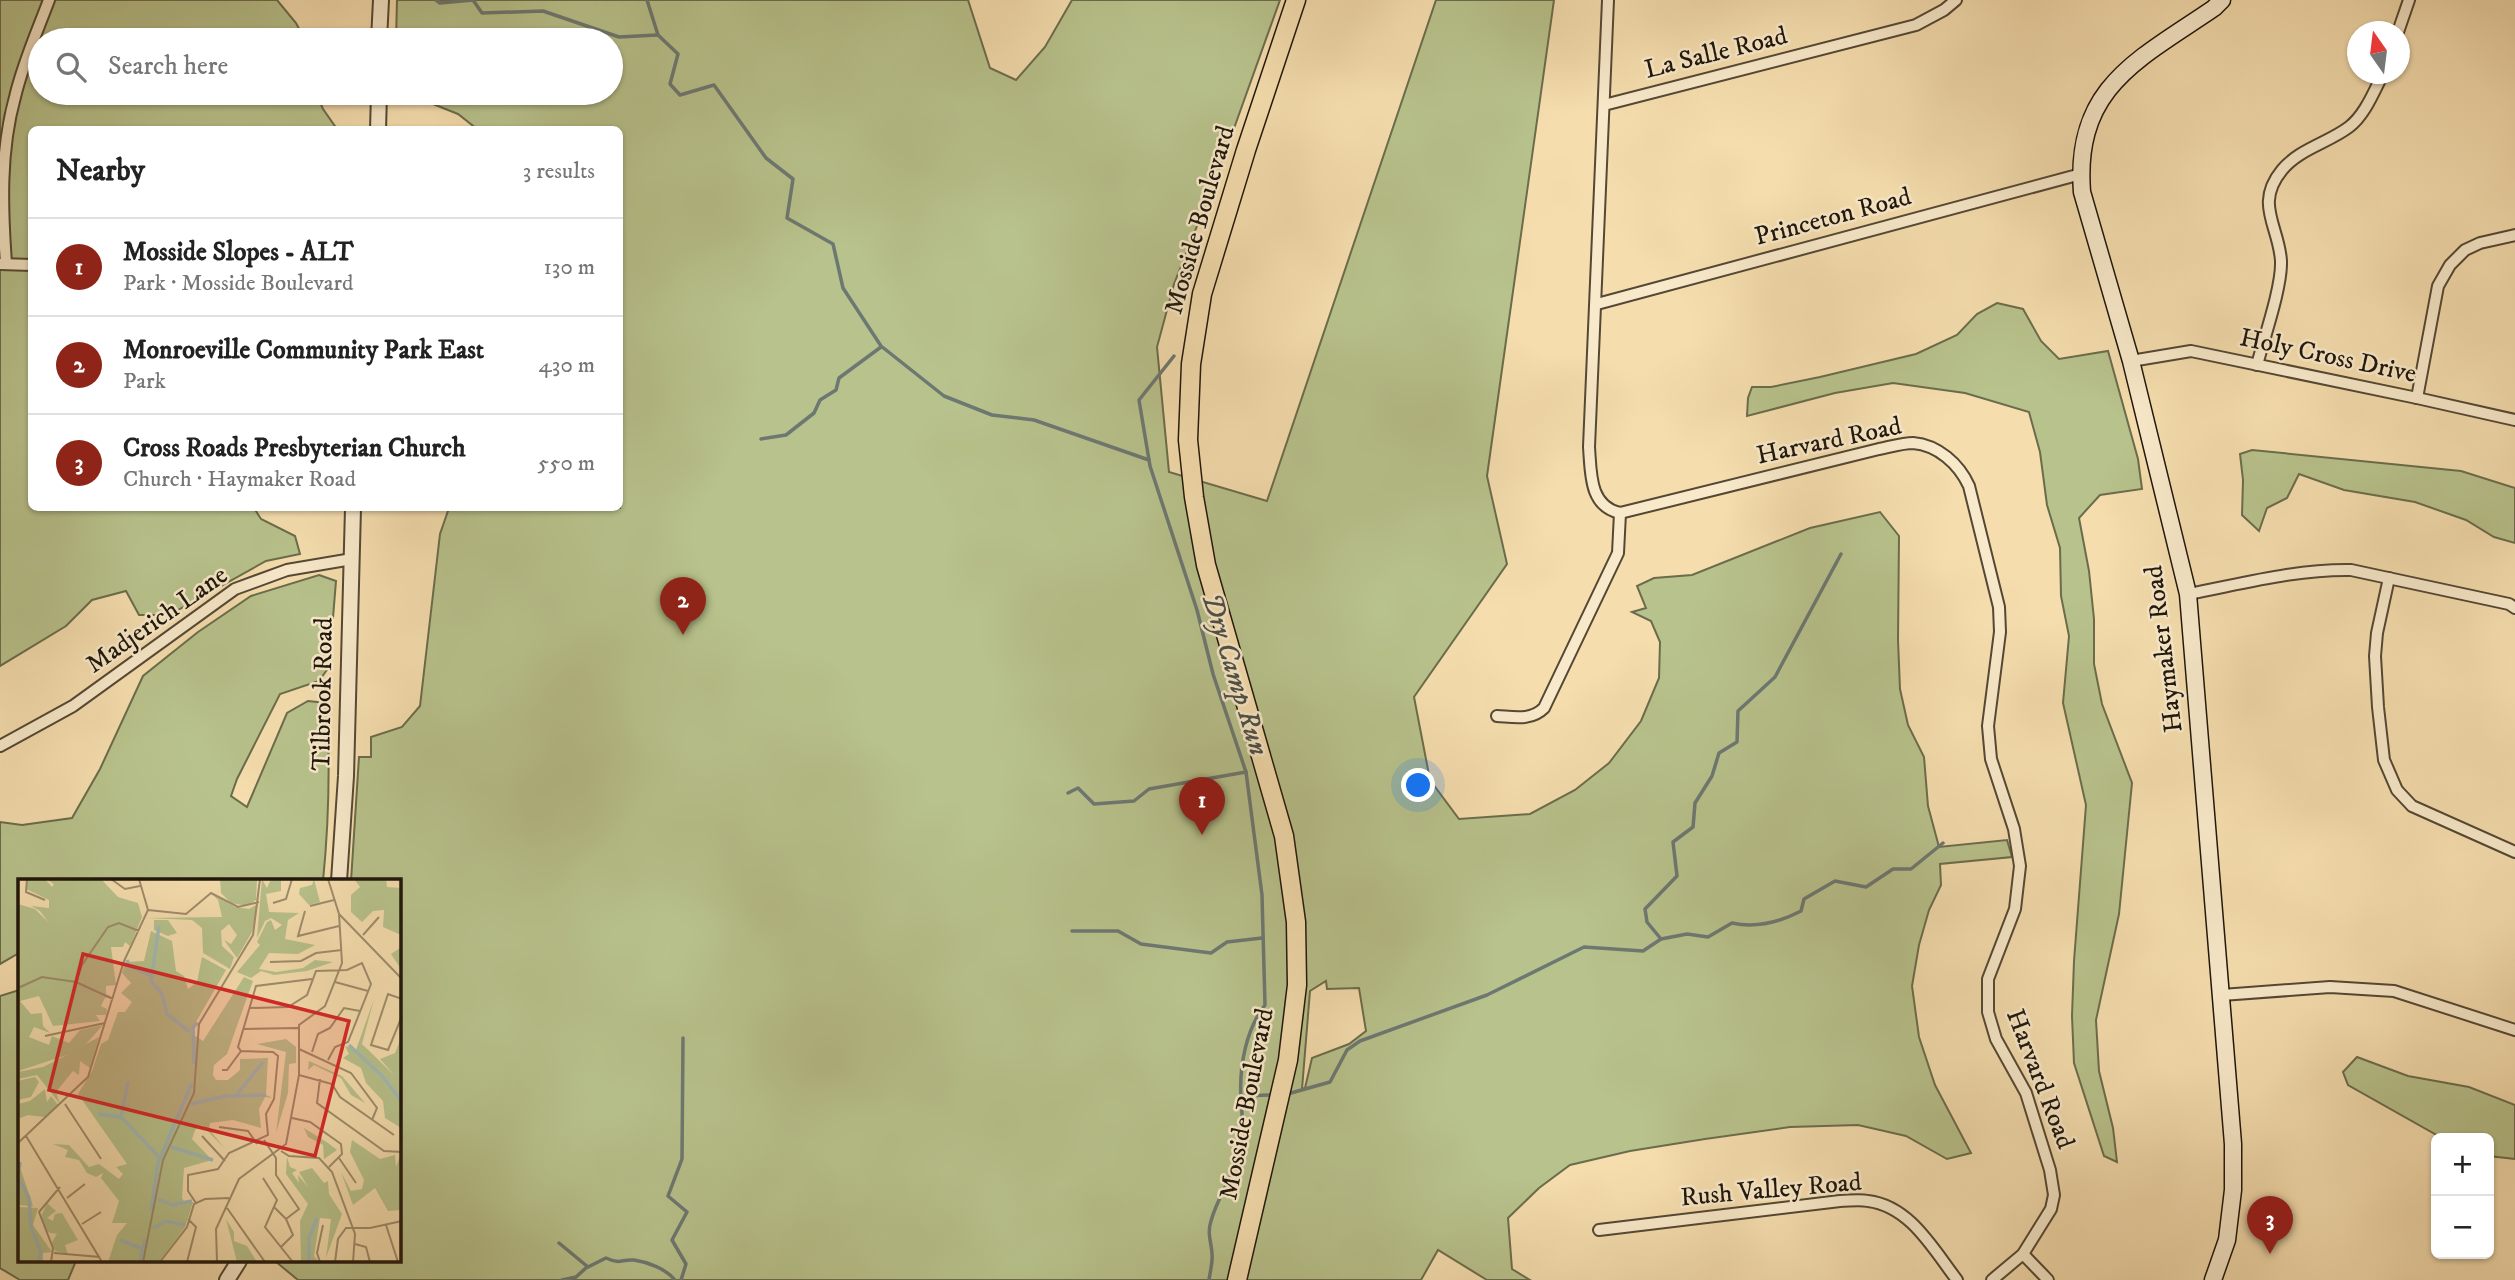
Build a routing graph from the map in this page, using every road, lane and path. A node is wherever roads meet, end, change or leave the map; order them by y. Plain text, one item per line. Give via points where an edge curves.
1 (49, 0) edge
2 (381, 0) edge
3 (1296, 0) edge
4 (1608, 0) edge
5 (1956, 0) edge
6 (2222, 0) edge
7 (2409, 0) edge
8 (2402, 21) edge
9 (38, 28) edge
10 (380, 28) edge
11 (28, 53) edge
12 (2378, 84) edge
13 (379, 105) edge
14 (1604, 105) junction
15 (378, 126) edge
16 (2081, 174) junction
17 (2515, 236) edge
18 (3, 263) edge
19 (28, 265) edge
20 (1597, 304) junction
21 (2130, 361) junction
22 (2257, 365) junction
23 (2417, 397) junction
24 (2515, 420) edge
25 (353, 511) edge
26 (1620, 513) junction
27 (352, 559) junction
28 (2389, 578) junction
29 (2188, 594) junction
30 (2515, 608) edge
31 (1497, 716) dead end
32 (0, 746) edge
33 (2515, 852) edge
34 (339, 879) edge
35 (2222, 995) junction
36 (2515, 1030) edge
37 (1599, 1230) dead end
38 (2023, 1254) junction
39 (238, 1262) edge
40 (227, 1280) edge
41 (1237, 1280) edge
42 (1957, 1280) edge
43 (1992, 1280) edge
44 (2049, 1280) edge
45 (2213, 1280) edge

1 - 9 street
2 - 10 street
3 - 41 main road, Mosside Boulevard via 1202,294 1191,364 1188,440 1206,565 1283,836 1296,922 1297,985 1288,1060
4 - 14 street
5 - 14 street, La Salle Road via 1916,25
6 - 16 main road, Haymaker Road via 2147,53 2099,100 2088,123
7 - 8 street
11 - 18 street via 14,98 5,153
12 - 22 street via 2350,127 2296,157 2274,184 2268,212 2281,261
13 - 15 street
14 - 20 street
16 - 20 street, Princeton Road
16 - 21 main road, Haymaker Road via 2082,192
17 - 23 street via 2480,243 2450,265 2438,286
18 - 19 street
20 - 26 street via 1589,447 1592,481 1607,510
21 - 22 street, Holy Cross Drive via 2191,351
21 - 29 main road, Haymaker Road
22 - 23 street, Holy Cross Drive
23 - 24 street, Holy Cross Drive
25 - 27 street, Tilbrook Road
26 - 31 street via 1618,553 1544,708 1529,717
26 - 38 street, Harvard Road via 1911,443 1939,452 1963,474 1999,607 1988,726 1991,758 2014,829 2020,866 2015,909 1988,979 1988,1012 1996,1040 2026,1093 2054,1195 2051,1209
27 - 32 street, Madjerich Lane via 287,570 235,589 72,706
27 - 34 street, Tilbrook Road
28 - 29 street via 2326,569
28 - 30 street
28 - 33 street via 2375,656 2384,760 2397,790 2412,806
29 - 35 main road, Haymaker Road
35 - 36 street via 2330,987 2394,991
35 - 45 main road, Haymaker Road via 2234,1190 2227,1240
37 - 42 street, Rush Valley Road via 1866,1200 1893,1209 1915,1225
38 - 43 street, Harvard Road
38 - 44 street
39 - 40 street

